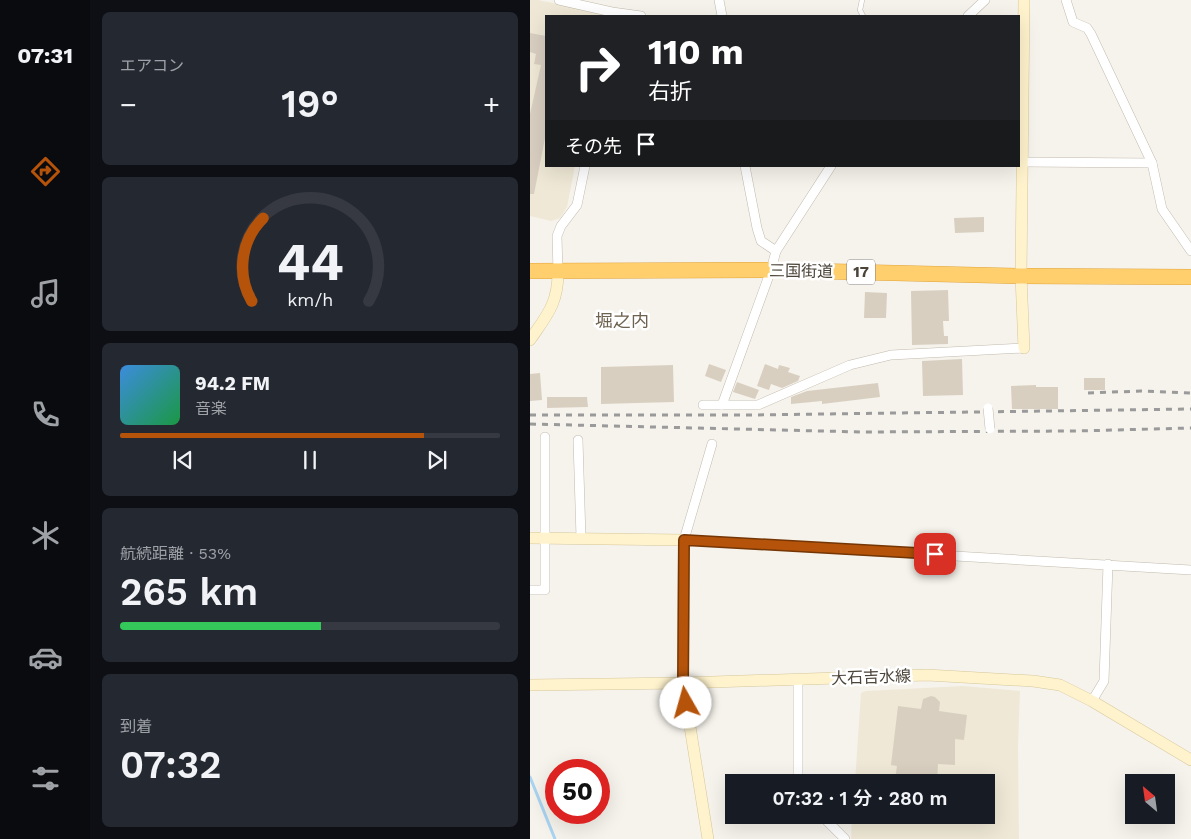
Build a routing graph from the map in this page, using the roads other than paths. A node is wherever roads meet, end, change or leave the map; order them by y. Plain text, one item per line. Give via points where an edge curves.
1 (559, 0) edge
2 (719, 0) edge
3 (862, 0) edge
4 (985, 0) edge
5 (1024, 0) edge
6 (1066, 0) edge
7 (612, 14) edge
8 (626, 15) edge
9 (722, 15) edge
10 (862, 15) edge
11 (969, 15) edge
12 (1021, 45) edge
13 (1022, 162) junction
14 (1152, 162) junction
15 (585, 167) edge
16 (745, 167) edge
17 (829, 167) edge
18 (776, 251) junction
19 (1191, 251) edge
20 (771, 270) junction
21 (530, 271) edge
22 (558, 272) junction
23 (1021, 276) junction
24 (1191, 277) edge
25 (530, 340) edge
26 (1024, 348) joint
27 (703, 405) dead end
28 (722, 405) junction
29 (988, 408) dead end
30 (990, 429) dead end
31 (545, 437) dead end
32 (578, 440) dead end
33 (712, 444) dead end
34 (530, 538) edge
35 (544, 538) junction
36 (581, 538) junction
37 (684, 540) junction
38 (1108, 564) junction
39 (1191, 570) edge
40 (530, 590) edge
41 (798, 679) junction
42 (683, 683) junction
43 (530, 684) edge
44 (1092, 701) junction
45 (1191, 760) edge
46 (798, 774) edge
47 (830, 824) edge
48 (708, 839) edge
49 (845, 839) edge

1 - 7 street
2 - 9 street
3 - 10 lane
4 - 11 street
5 - 12 main road
6 - 14 street via 1072,22 1087,28 1091,34
7 - 8 street
12 - 13 main road
13 - 14 street
13 - 23 main road
14 - 19 street via 1162,209
15 - 22 street via 577,205 557,236
16 - 18 street via 757,228 762,241
17 - 18 street
18 - 20 street
20 - 22 highway, 三国街道 / 17
20 - 23 highway, 三国街道 / 17
20 - 28 street
21 - 22 highway, 三国街道 / 17
22 - 25 main road via 558,289 552,308
23 - 24 highway, 三国街道 / 17
23 - 26 main road
26 - 28 street via 891,355 850,365 758,405
27 - 28 street
29 - 30 street, bridge
31 - 35 street
32 - 36 street
33 - 37 street
34 - 35 main road
35 - 36 main road
35 - 40 street via 545,590
36 - 37 main road
37 - 38 street
37 - 42 main road
38 - 39 street
38 - 44 street via 1104,681
41 - 42 main road, 大石吉水線
41 - 44 main road, 大石吉水線 via 927,675 1033,681 1060,685
41 - 46 street
42 - 43 main road, 大石吉水線
42 - 48 main road
44 - 45 main road, 大石吉水線
47 - 49 street

